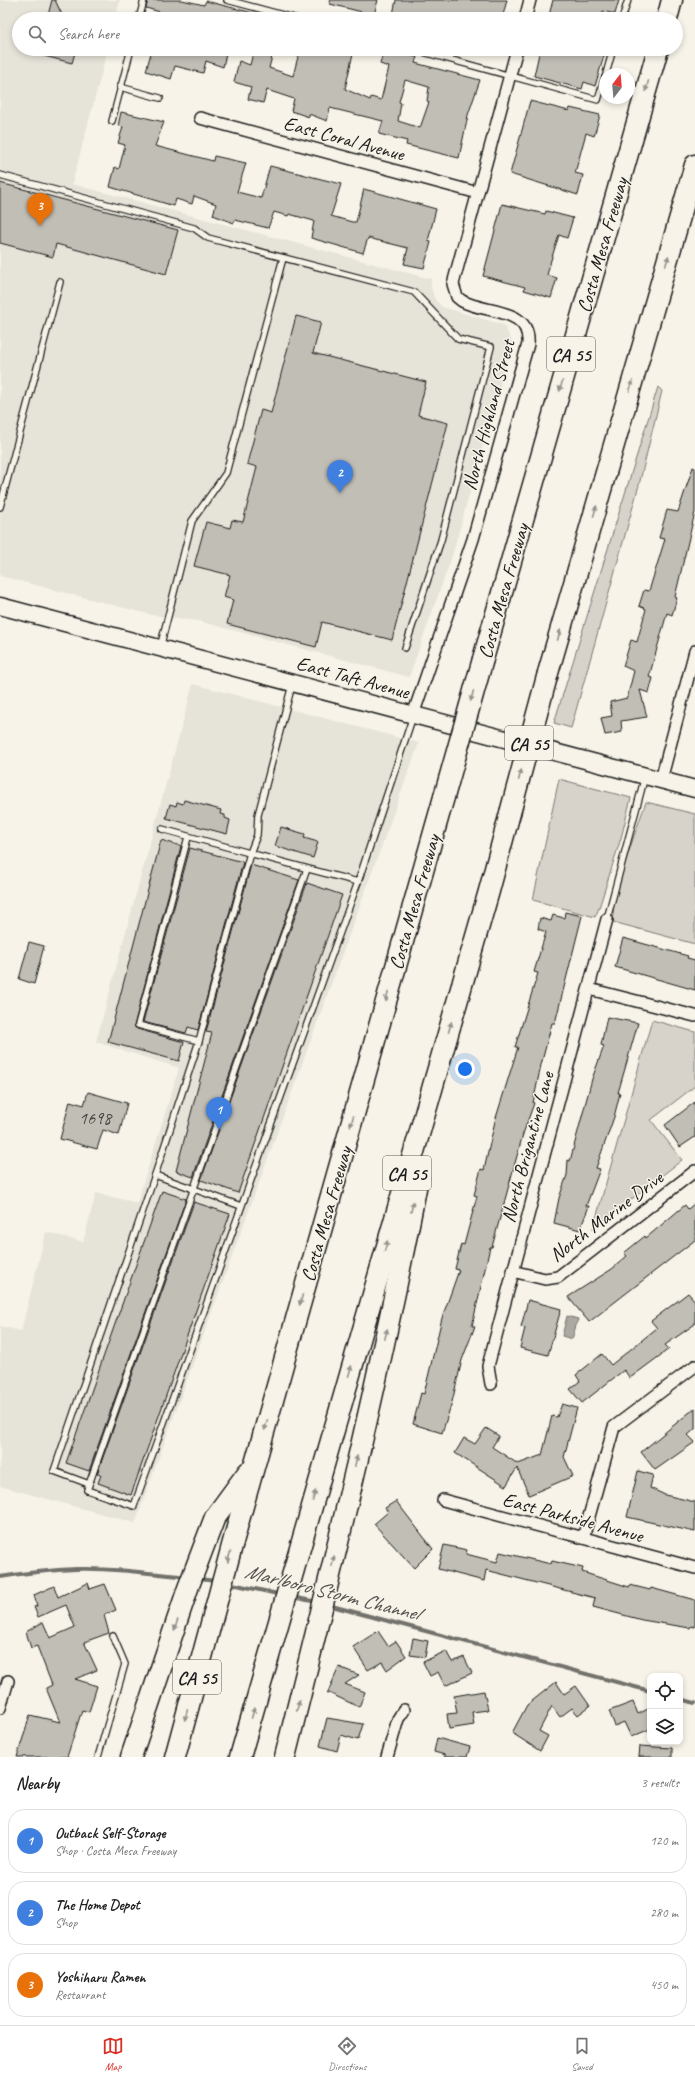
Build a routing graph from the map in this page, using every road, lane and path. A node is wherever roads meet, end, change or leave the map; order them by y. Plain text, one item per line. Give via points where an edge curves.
1 (144, 0) edge
2 (227, 0) edge
3 (530, 0) edge
4 (628, 0) edge
5 (672, 0) edge
6 (141, 12) edge
7 (272, 12) edge
8 (527, 12) edge
9 (624, 12) edge
10 (669, 12) edge
11 (129, 56) edge
12 (438, 56) edge
13 (515, 56) edge
14 (611, 56) edge
15 (656, 56) edge
16 (607, 68) edge
17 (510, 75) junction
18 (120, 87) junction
19 (599, 96) edge
20 (160, 98) dead end
21 (200, 118) dead end
22 (112, 121) dead end
23 (695, 165) edge
24 (0, 175) edge
25 (478, 193) junction
26 (283, 258) junction
27 (60, 282) dead end
28 (0, 507) edge
29 (0, 606) edge
30 (160, 648) junction
31 (405, 648) dead end
32 (695, 652) edge
33 (292, 683) junction
34 (413, 715) junction
35 (645, 776) junction
36 (661, 780) junction
37 (695, 789) edge
38 (162, 829) dead end
39 (188, 836) junction
40 (250, 853) junction
41 (307, 869) junction
42 (358, 882) junction
43 (606, 920) joint
44 (589, 989) junction
45 (695, 1016) edge
46 (199, 1041) junction
47 (441, 1057) junction
48 (695, 1171) edge
49 (155, 1175) junction
50 (193, 1189) junction
51 (241, 1206) junction
52 (512, 1272) junction
53 (695, 1366) edge
54 (491, 1384) dead end
55 (256, 1463) junction
56 (89, 1484) junction
57 (443, 1500) dead end
58 (583, 1538) junction
59 (695, 1568) edge
60 (113, 1636) dead end
61 (8, 1681) dead end
62 (0, 1708) edge
63 (404, 1710) dead end
64 (241, 1755) edge
65 (98, 1757) edge
66 (131, 1757) edge
67 (175, 1757) edge
68 (285, 1757) edge
69 (387, 1757) edge

1 - 6 lane
2 - 7 lane
3 - 8 street
4 - 9 lane
5 - 10 highway
11 - 18 lane
12 - 17 lane
13 - 17 street, North Highland Street
14 - 16 lane
15 -> 55 highway, Costa Mesa Freeway / CA 55, bridge
17 - 19 lane via 598,100
17 - 25 street, North Highland Street
18 - 20 lane
18 - 22 lane
21 - 25 street, East Coral Avenue
47 -> 23 highway, CA 55, bridge via 548,673
24 - 26 lane via 194,228 208,238
25 - 34 street, North Highland Street via 453,284 454,290 457,297 468,304 508,314 521,322 528,331 528,344 473,538
26 - 30 lane via 226,473 192,521
26 - 31 lane via 414,292 458,339 491,347 441,540
27 - 28 lane
29 - 30 main road, East Taft Avenue
30 - 33 main road, East Taft Avenue
32 - 36 street
33 - 34 main road, East Taft Avenue
33 - 40 lane via 258,815 258,835
34 - 35 main road, East Taft Avenue
34 - 42 lane
35 - 36 main road, East Taft Avenue
35 - 43 lane
36 - 37 main road, East Taft Avenue
38 - 39 lane
39 - 40 lane
39 - 46 lane via 138,1025
40 - 41 lane
40 - 46 lane
41 - 42 lane
41 - 50 lane
42 - 51 lane
43 - 44 street, North Brigantine Lane
44 - 45 street
44 - 52 street, North Brigantine Lane
46 - 49 lane
64 -> 47 highway, CA 55
68 -> 47 highway via 318,1627 398,1280
48 - 52 street, North Marine Drive via 558,1277 545,1279
49 - 50 lane
49 - 56 lane via 54,1471
50 - 51 lane
50 - 56 lane
51 - 56 lane via 134,1506 87,1490
52 - 54 street, North Brigantine Lane via 488,1366
53 - 58 street via 614,1427
55 -> 66 highway via 215,1516
55 -> 67 highway, Costa Mesa Freeway / CA 55
57 - 58 street, East Parkside Avenue
58 - 59 street, East Parkside Avenue
60 - 65 lane via 125,1664
61 - 62 street
63 - 69 street via 398,1719

